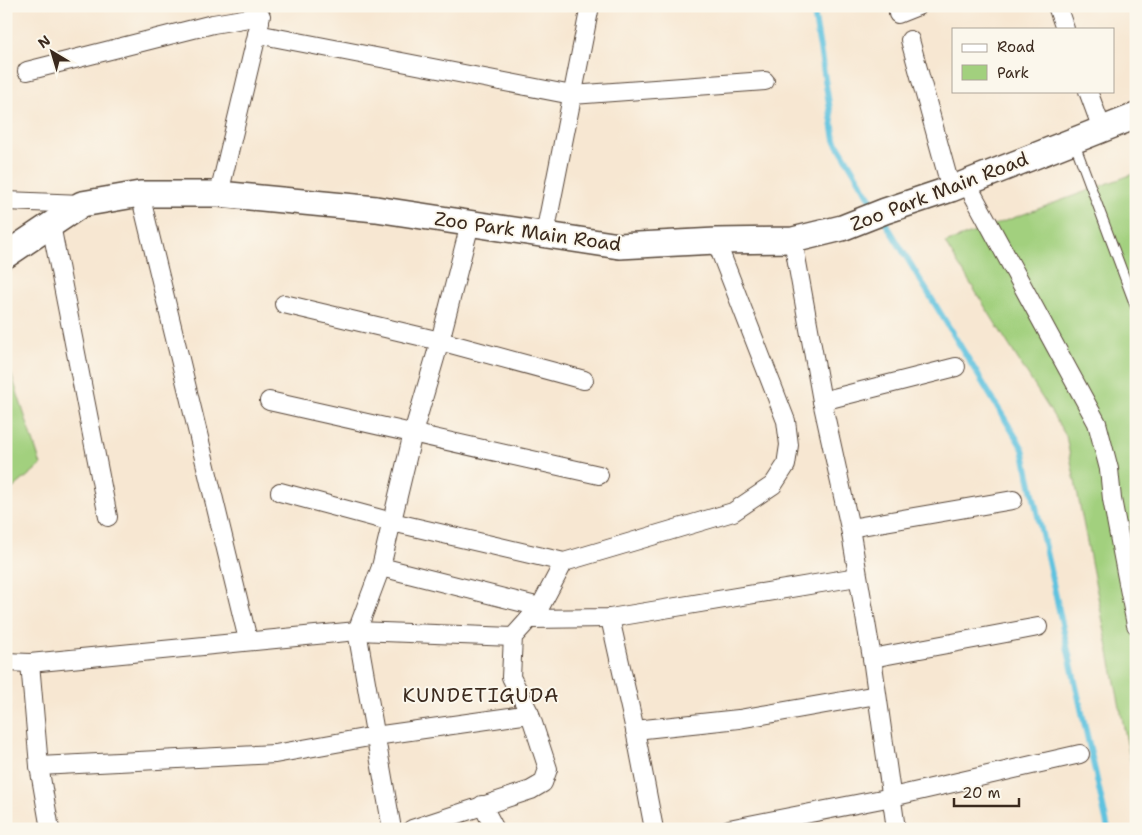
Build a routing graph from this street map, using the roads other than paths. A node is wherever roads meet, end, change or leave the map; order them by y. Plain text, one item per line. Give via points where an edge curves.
1 (590, 6) edge
2 (918, 6) edge
3 (1057, 6) edge
4 (262, 11) edge
5 (898, 14) dead end
6 (1065, 28) edge
7 (257, 34) junction
8 (910, 40) dead end
9 (27, 71) dead end
10 (765, 81) dead end
11 (1088, 92) edge
12 (572, 95) junction
13 (1136, 116) edge
14 (1102, 129) junction
15 (1073, 140) junction
16 (959, 185) junction
17 (140, 194) junction
18 (219, 194) junction
19 (6, 201) edge
20 (82, 204) junction
21 (470, 224) junction
22 (51, 225) junction
23 (546, 234) junction
24 (792, 240) junction
25 (716, 241) junction
26 (6, 256) edge
27 (284, 304) dead end
28 (1136, 308) edge
29 (440, 341) junction
30 (956, 367) dead end
31 (584, 380) dead end
32 (269, 401) dead end
33 (822, 401) junction
34 (413, 433) junction
35 (599, 475) dead end
36 (280, 492) dead end
37 (1013, 500) dead end
38 (108, 518) dead end
39 (392, 522) junction
40 (850, 528) junction
41 (564, 562) junction
42 (381, 567) junction
43 (857, 578) junction
44 (535, 613) junction
45 (610, 618) junction
46 (1136, 625) edge
47 (1038, 627) dead end
48 (357, 631) junction
49 (513, 637) junction
50 (248, 640) junction
51 (872, 658) junction
52 (6, 662) edge
53 (30, 663) junction
54 (877, 695) junction
55 (530, 714) junction
56 (635, 730) junction
57 (375, 736) junction
58 (1080, 754) dead end
59 (40, 766) junction
60 (892, 797) junction
61 (482, 805) junction
62 (50, 829) edge
63 (392, 829) edge
64 (412, 829) edge
65 (495, 829) edge
66 (654, 829) edge
67 (730, 829) edge
68 (896, 829) edge

1 - 12 street
2 - 5 street
3 - 6 street
4 - 7 street
4 - 9 street
7 - 12 street
7 - 18 street
8 - 16 street
10 - 12 street
11 - 14 street
12 - 23 street
13 - 14 main road, Zoo Park Main Road
14 - 15 main road, Zoo Park Main Road
15 - 16 main road, Zoo Park Main Road
15 - 28 lane
16 - 24 main road, Zoo Park Main Road via 842,228
16 - 46 street via 1097,423 1109,469
17 - 18 main road, Zoo Park Main Road
17 - 20 main road, Zoo Park Main Road
17 - 50 street
18 - 21 main road, Zoo Park Main Road via 376,209
19 - 20 street
20 - 22 main road, Zoo Park Main Road
21 - 23 main road, Zoo Park Main Road
21 - 29 street
22 - 26 main road, Zoo Park Main Road
22 - 38 street
23 - 25 main road, Zoo Park Main Road via 619,246
24 - 25 main road, Zoo Park Main Road
24 - 33 street
25 - 41 street via 786,420 789,445 786,465 773,485 733,512
27 - 29 street
29 - 31 street
29 - 34 street
30 - 33 street
32 - 34 street
33 - 40 street
34 - 35 street
34 - 39 street
36 - 39 street
37 - 40 street
39 - 41 street
39 - 42 street
40 - 43 street
41 - 44 street
42 - 44 street
42 - 48 street
43 - 45 street
43 - 51 street
44 - 45 street
44 - 49 street
45 - 56 street
47 - 51 street
48 - 49 street
48 - 50 street
48 - 57 street
49 - 55 street via 511,677
50 - 53 street
51 - 54 street
52 - 53 street
53 - 59 street
54 - 56 street via 739,718
54 - 60 street
55 - 57 street
55 - 61 street via 548,769 543,783 531,790
56 - 66 street
57 - 59 street via 275,754
57 - 63 street
58 - 60 street
59 - 62 street
60 - 67 street
60 - 68 street
61 - 64 street
61 - 65 street

